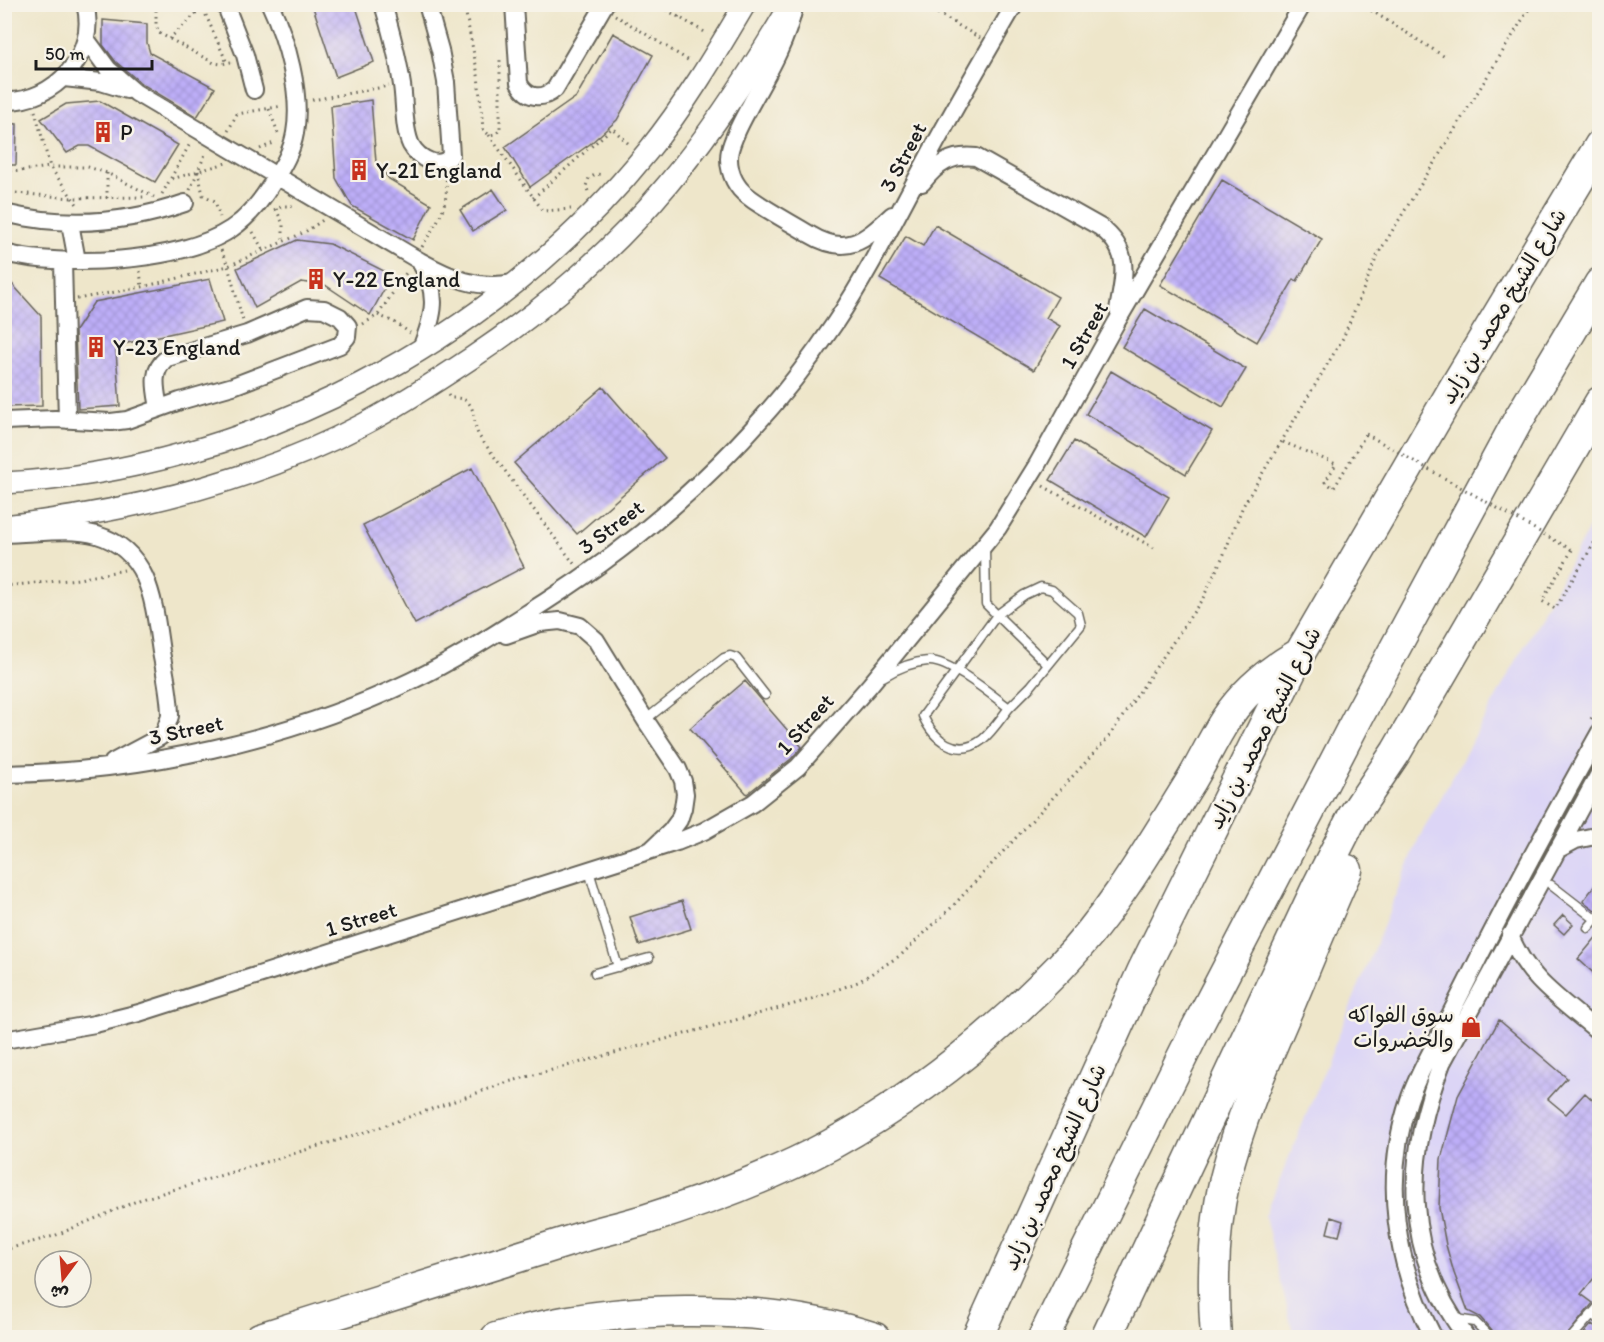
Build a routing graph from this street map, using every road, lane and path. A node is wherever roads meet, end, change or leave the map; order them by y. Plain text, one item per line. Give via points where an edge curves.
1 (85, 4) edge
2 (156, 4) edge
3 (225, 4) edge
4 (270, 4) edge
5 (383, 4) edge
6 (427, 4) edge
7 (464, 4) edge
8 (514, 4) edge
9 (656, 4) edge
10 (686, 4) edge
11 (745, 4) edge
12 (793, 4) edge
13 (922, 4) edge
14 (1015, 4) edge
15 (1303, 4) edge
16 (1360, 4) edge
17 (1532, 4) edge
18 (201, 6) edge
19 (604, 6) edge
20 (678, 17) junction
21 (86, 39) junction
22 (169, 39) junction
23 (723, 42) junction
24 (992, 45) junction
25 (500, 50) dead end
26 (245, 55) junction
27 (1445, 57) dead end
28 (227, 63) junction
29 (705, 71) junction
30 (64, 78) junction
31 (254, 90) dead end
32 (136, 93) junction
33 (31, 98) junction
34 (4, 101) edge
35 (268, 108) dead end
36 (284, 132) dead end
37 (205, 134) junction
38 (489, 135) junction
39 (280, 138) junction
40 (1599, 145) edge
41 (248, 153) junction
42 (642, 157) junction
43 (445, 162) junction
44 (50, 167) junction
45 (198, 171) junction
46 (4, 173) edge
47 (106, 173) junction
48 (277, 176) junction
49 (170, 179) junction
50 (4, 192) edge
51 (589, 193) joint
52 (154, 196) junction
53 (72, 198) junction
54 (107, 198) junction
55 (533, 198) junction
56 (185, 203) joint
57 (903, 205) junction
58 (299, 207) dead end
59 (276, 208) junction
60 (271, 212) dead end
61 (4, 213) edge
62 (312, 216) dead end
63 (326, 216) junction
64 (567, 216) dead end
65 (70, 223) junction
66 (91, 223) junction
67 (245, 236) dead end
68 (222, 241) junction
69 (284, 241) junction
70 (262, 250) junction
71 (4, 253) edge
72 (417, 260) junction
73 (70, 261) junction
74 (228, 266) junction
75 (514, 283) junction
76 (1599, 283) edge
77 (64, 301) junction
78 (378, 315) junction
79 (1116, 324) junction
80 (348, 332) junction
81 (247, 334) junction
82 (418, 342) junction
83 (446, 392) dead end
84 (1599, 402) edge
85 (159, 408) junction
86 (67, 420) junction
87 (4, 421) edge
88 (1283, 442) junction
89 (1037, 465) junction
90 (4, 483) edge
91 (4, 526) edge
92 (1599, 533) edge
93 (4, 534) edge
94 (985, 545) junction
95 (1154, 549) dead end
96 (138, 565) junction
97 (583, 576) junction
98 (4, 586) edge
99 (997, 615) junction
100 (478, 645) junction
101 (1300, 653) junction
102 (1048, 665) junction
103 (957, 670) junction
104 (870, 685) junction
105 (765, 695) dead end
106 (1009, 708) junction
107 (645, 720) junction
108 (1599, 732) edge
109 (1396, 752) junction
110 (99, 768) junction
111 (1599, 772) edge
112 (4, 774) edge
113 (1599, 835) edge
114 (1556, 850) junction
115 (650, 851) junction
116 (589, 871) junction
117 (1551, 885) dead end
118 (1597, 917) edge
119 (1588, 928) dead end
120 (1510, 935) junction
121 (649, 958) dead end
122 (618, 967) junction
123 (595, 974) dead end
124 (1599, 1033) edge
125 (4, 1040) edge
126 (4, 1250) edge
127 (1599, 1305) edge
128 (1592, 1314) junction
129 (1453, 1318) junction
130 (1599, 1321) edge
131 (979, 1333) edge
132 (260, 1338) edge
133 (496, 1338) edge
134 (875, 1338) edge
135 (1043, 1338) edge
136 (1106, 1338) edge
137 (1216, 1338) edge
138 (1434, 1338) edge
139 (1467, 1338) edge
140 (1491, 1338) edge
141 (1571, 1338) edge

1 - 21 street
2 - 22 path via 157,29
3 - 26 street
4 - 48 street via 288,56 297,118 291,149
5 - 43 street via 399,64 411,145 436,164
6 - 43 street via 446,82 452,150
7 - 38 path via 475,56 483,129
8 - 19 street via 519,84 525,92 540,97 555,89
9 - 20 path
10 - 20 path
11 - 23 street
12 - 57 street via 781,47 730,150 729,166 735,181 745,194 819,240 834,245 859,242
12 - 91 street via 717,121 641,215 553,299 439,380 362,425 238,477 106,510
13 - 24 path
14 - 24 street, 3 Street
15 - 79 street, 1 Street
16 - 27 path
17 - 88 path via 1378,254 1343,338
18 - 22 path
18 - 28 path
19 - 29 path
20 - 23 path
21 - 30 street via 78,60
21 - 32 street via 108,69
22 - 28 path via 214,63
23 - 29 street
24 - 57 street, 3 Street
25 - 38 path via 500,129
26 - 28 path
26 - 31 street
29 - 42 street
30 - 32 street via 101,82
30 - 33 street
32 - 37 street
33 - 34 street
33 - 44 path
35 - 39 path
36 - 39 path
37 - 41 street
37 - 45 path
37 - 49 path
38 - 55 path
39 - 41 path
40 - 101 highway, شارع الشيخ محمد بن زايد
41 - 45 path
41 - 48 street
42 - 55 path via 612,128
42 - 75 street via 591,214
43 - 72 path via 447,202
44 - 46 path
44 - 47 path via 88,167
44 - 53 path
45 - 49 path
45 - 56 path
45 - 68 path via 203,195 215,201
47 - 52 path
47 - 54 path
48 - 63 street
48 - 68 street via 251,212
49 - 52 path via 158,201
50 - 53 path
51 - 51 path via 589,178 605,176
52 - 54 path
53 - 54 path
53 - 66 path
55 - 64 path via 543,211 574,209
56 - 66 street via 139,217
57 - 79 street via 943,162 959,156 984,160 1113,238 1125,271
57 - 97 street, 3 Street via 836,322 767,411 696,487 645,531
58 - 59 path
59 - 60 path
59 - 69 path via 283,224
61 - 65 street
62 - 63 path
63 - 69 path via 312,228
63 - 72 street
65 - 66 street
65 - 73 street
67 - 70 path via 255,231
68 - 73 street via 156,254
68 - 74 path
69 - 70 path
70 - 74 path
71 - 73 street
72 - 75 street via 467,283
72 - 78 path
72 - 82 street via 430,281 434,301 432,320
73 - 77 street
74 - 77 path
74 - 81 path
75 - 82 street via 460,324
76 - 135 highway via 1516,422 1359,715 1194,1033
77 - 86 street
78 - 80 path
78 - 82 path via 396,323
79 - 89 street, 1 Street
80 - 81 street via 340,317 312,307
80 - 85 street via 340,345 244,382
81 - 85 street via 162,362 155,376
82 - 90 street via 348,389 231,438 117,468
83 - 97 path via 450,398 462,399 470,405 479,436
84 - 109 highway
85 - 86 street via 111,422
86 - 87 street
88 - 92 path, bridge via 1336,464 1325,482 1334,488 1366,434 1572,550 1542,600 1555,609
88 - 126 path via 1243,506 1203,598 1108,738 952,907 887,965 858,982 809,1000 508,1082 372,1130 139,1200 54,1236
89 - 94 street, 1 Street
89 - 95 path via 1050,474 1043,485
93 - 96 street via 97,535 127,552
94 - 99 lane via 986,604
94 - 104 street, 1 Street
96 - 98 path via 91,577
96 - 110 street via 153,602 170,716 160,737
97 - 100 street, 3 Street
99 - 102 lane
99 - 102 lane via 1041,587 1052,590 1078,613 1080,625
99 - 103 lane
100 - 107 street via 550,621 580,627 596,640
100 - 110 street, 3 Street via 410,682 296,725 194,753
101 - 131 highway, شارع الشيخ محمد بن زايد via 1143,970
101 - 132 highway via 1267,675 1239,703 1116,899 1066,960 977,1044 906,1098 830,1145 689,1205
102 - 106 lane
103 - 104 lane via 930,660 892,671
103 - 106 lane
103 - 106 lane via 923,716 935,736 952,748 968,747 981,740
104 - 115 street, 1 Street via 798,766 753,803 704,831
105 - 107 lane via 736,658 730,656
107 - 115 street via 678,769 685,794 679,820
108 - 138 street via 1425,1064 1399,1137 1394,1175 1400,1246 1418,1308
109 - 136 highway via 1353,816 1317,887
109 - 137 highway via 1242,1120 1225,1180 1216,1236
110 - 112 street, 3 Street
111 - 114 street
113 - 114 street
114 - 120 street
115 - 116 street, 1 Street
116 - 122 lane
116 - 125 street, 1 Street via 139,1013
117 - 118 lane
118 - 119 lane
120 - 124 street via 1529,971
120 - 129 street via 1442,1063 1429,1095 1415,1161 1416,1207 1424,1252 1440,1296
121 - 122 lane
122 - 123 lane
127 - 128 lane
128 - 130 lane
128 - 141 lane
129 - 139 street
129 - 140 lane via 1475,1322
133 - 134 highway via 593,1317 662,1311 732,1312 801,1320

